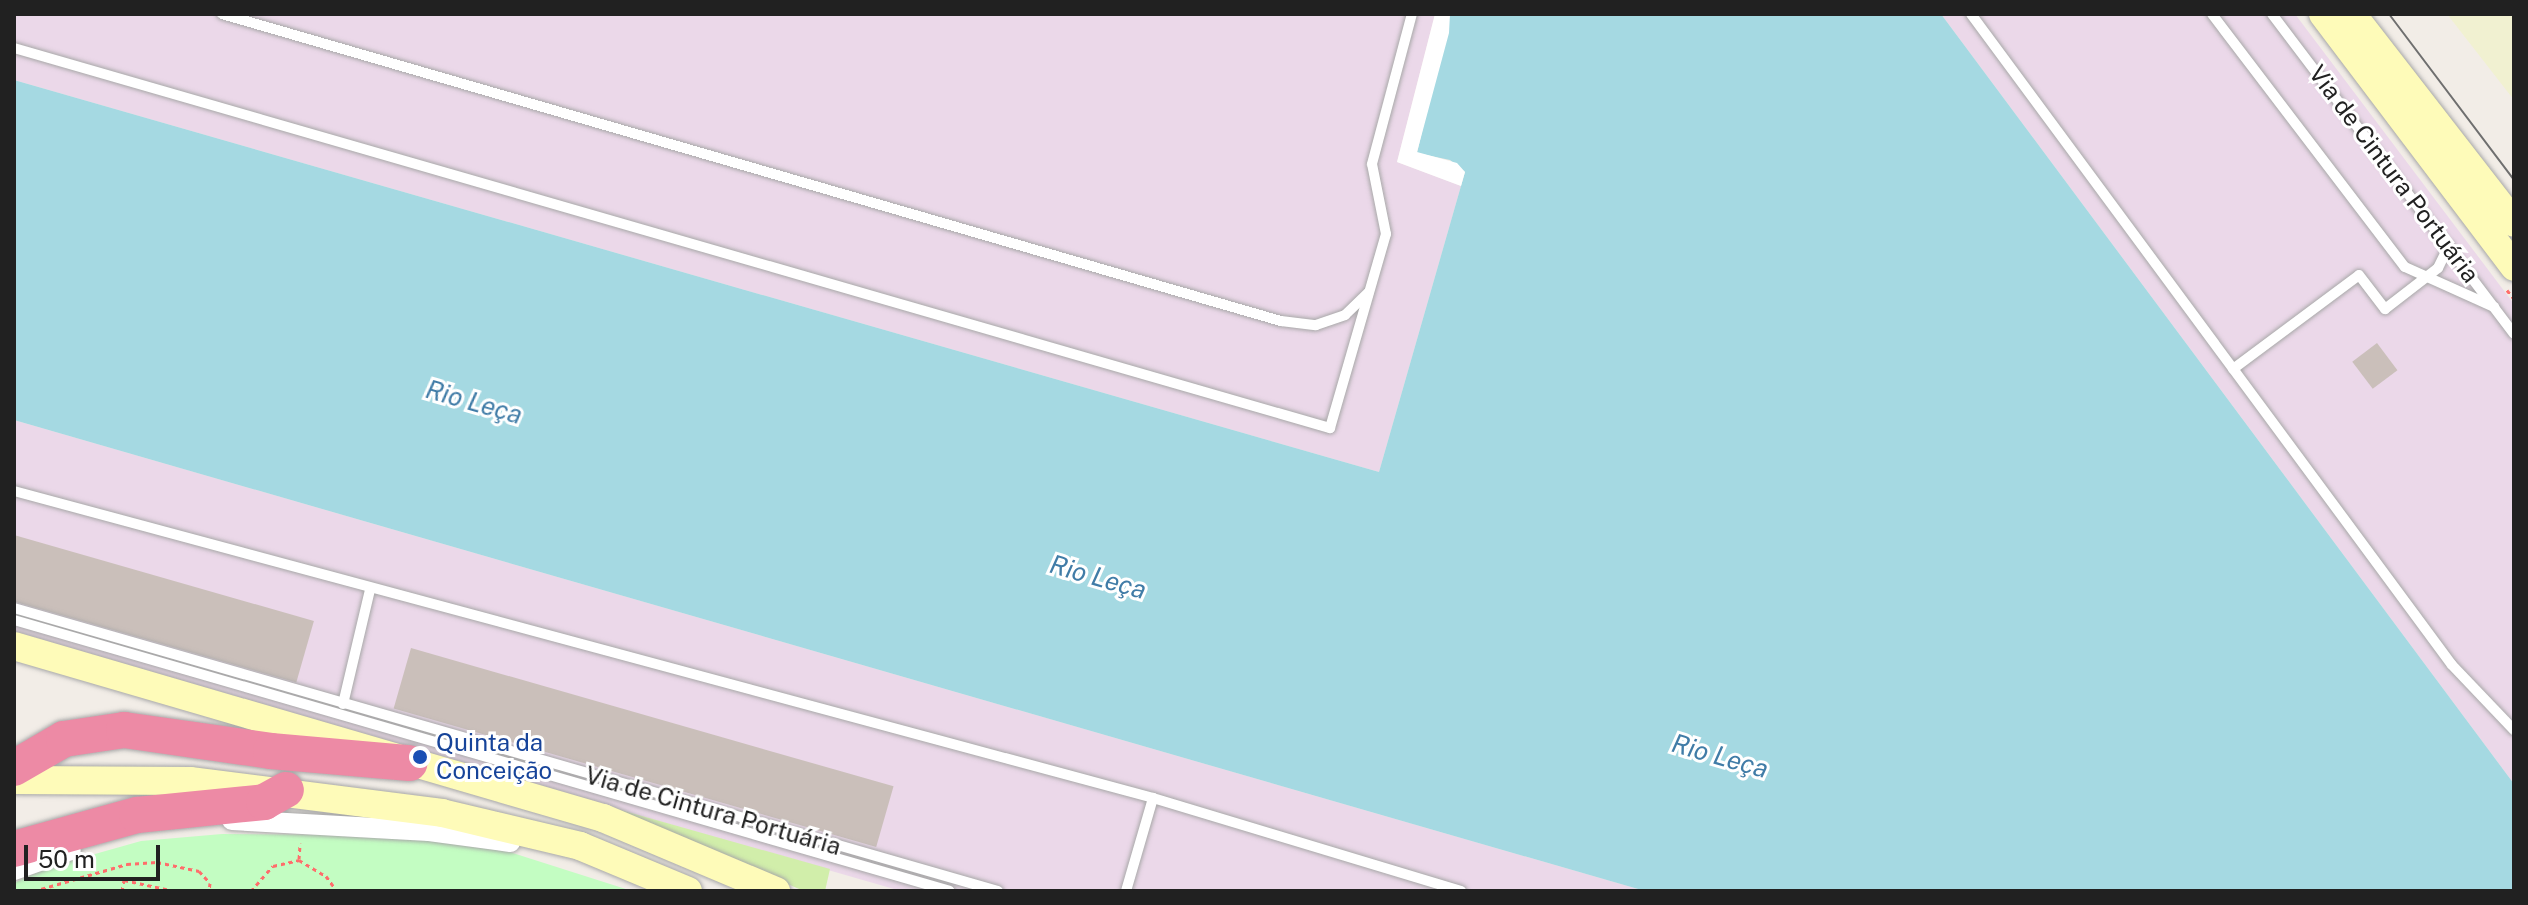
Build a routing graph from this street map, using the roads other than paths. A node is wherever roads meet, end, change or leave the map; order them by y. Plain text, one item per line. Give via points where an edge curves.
1 (222, 14) edge
2 (1412, 14) edge
3 (1971, 14) edge
4 (2212, 14) edge
5 (2272, 14) edge
6 (2323, 14) edge
7 (2352, 14) edge
8 (14, 48) edge
9 (2514, 223) edge
10 (2449, 245) junction
11 (2514, 267) edge
12 (2426, 278) junction
13 (1369, 292) junction
14 (2494, 307) junction
15 (2514, 334) edge
16 (2233, 369) junction
17 (14, 491) edge
18 (370, 590) junction
19 (14, 608) edge
20 (14, 620) edge
21 (14, 646) edge
22 (343, 704) junction
23 (2514, 730) edge
24 (409, 763) junction
25 (14, 768) edge
26 (14, 780) edge
27 (286, 790) junction
28 (1153, 798) junction
29 (14, 849) edge
30 (14, 870) edge
31 (935, 889) edge
32 (664, 891) edge
33 (688, 891) edge
34 (776, 891) edge
35 (950, 891) edge
36 (998, 891) edge
37 (1126, 891) edge
38 (1461, 891) edge

1 - 13 lane via 1281,321 1316,325 1345,315
2 - 13 lane via 1372,164 1372,181 1387,218
3 - 16 lane
4 - 12 lane via 2405,267
5 - 10 lane, Via de Cintura Portuária
6 - 11 main road
7 - 9 main road
8 - 13 lane via 1330,428
10 - 12 lane via 2438,268
10 - 14 lane, Via de Cintura Portuária
12 - 14 lane
12 - 16 lane via 2385,309 2359,275
14 - 15 lane, Via de Cintura Portuária
16 - 23 lane via 2452,665
17 - 18 lane
18 - 22 lane
18 - 28 lane
19 - 22 lane, Via de Cintura Portuária
20 - 31 lane, Via de Cintura Portuária
21 - 24 main road
22 - 36 lane, Via de Cintura Portuária
24 - 25 highway via 124,730 81,733
24 - 34 main road via 603,818
26 - 27 main road via 190,781
27 - 29 highway via 264,802 137,815
27 - 33 main road via 442,813 559,839
28 - 37 lane
28 - 38 lane
30 - 32 street via 100,841 235,819 494,839 591,862
31 - 35 lane, Via de Cintura Portuária

